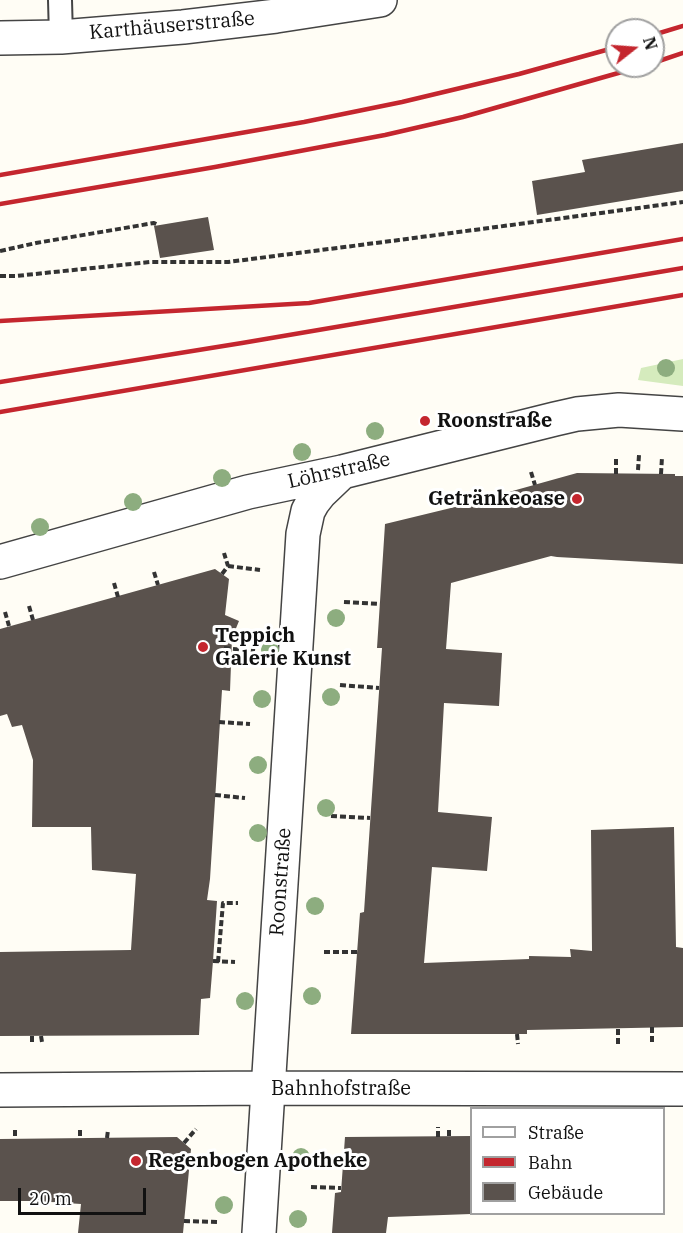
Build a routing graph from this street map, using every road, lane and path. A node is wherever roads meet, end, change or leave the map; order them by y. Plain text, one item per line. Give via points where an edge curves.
1 (60, 0) edge
2 (380, 0) edge
3 (62, 37) junction
4 (0, 38) edge
5 (683, 201) edge
6 (158, 225) dead end
7 (0, 251) edge
8 (0, 276) edge
9 (683, 414) edge
10 (639, 455) dead end
11 (616, 456) dead end
12 (662, 457) dead end
13 (638, 470) dead end
14 (342, 472) junction
15 (531, 472) dead end
16 (616, 474) dead end
17 (662, 474) dead end
18 (535, 485) dead end
19 (224, 554) dead end
20 (0, 562) edge
21 (228, 566) junction
22 (260, 570) dead end
23 (154, 572) dead end
24 (222, 574) dead end
25 (114, 583) dead end
26 (158, 585) dead end
27 (118, 597) dead end
28 (344, 602) dead end
29 (380, 604) dead end
30 (29, 606) dead end
31 (5, 612) dead end
32 (33, 620) dead end
33 (9, 626) dead end
34 (224, 648) dead end
35 (255, 651) dead end
36 (340, 685) dead end
37 (379, 687) dead end
38 (219, 722) dead end
39 (250, 724) dead end
40 (215, 795) dead end
41 (245, 798) dead end
42 (332, 816) dead end
43 (370, 818) dead end
44 (238, 903) dead end
45 (324, 951) dead end
46 (357, 952) dead end
47 (235, 962) dead end
48 (652, 1027) dead end
49 (618, 1028) dead end
50 (517, 1034) dead end
51 (32, 1036) dead end
52 (41, 1036) dead end
53 (32, 1042) dead end
54 (42, 1042) dead end
55 (518, 1044) dead end
56 (618, 1044) dead end
57 (652, 1045) dead end
58 (268, 1088) junction
59 (683, 1089) edge
60 (0, 1090) edge
61 (438, 1127) dead end
62 (449, 1127) dead end
63 (196, 1129) dead end
64 (15, 1130) dead end
65 (80, 1130) dead end
66 (108, 1130) dead end
67 (438, 1137) dead end
68 (449, 1137) dead end
69 (80, 1138) dead end
70 (107, 1138) dead end
71 (15, 1139) dead end
72 (184, 1143) dead end
73 (311, 1187) dead end
74 (341, 1188) dead end
75 (184, 1221) dead end
76 (218, 1222) dead end
77 (259, 1233) edge

1 - 3 lane
2 - 3 street, Karthäuserstraße via 183,27
3 - 4 street, Karthäuserstraße
5 - 8 path via 228,262 150,262
6 - 7 path via 154,222
9 - 14 street, Löhrstraße via 619,410 577,414
10 - 13 path
11 - 16 path
12 - 17 path
14 - 20 street, Löhrstraße via 256,490
14 - 58 street, Roonstraße via 313,502 303,534
15 - 18 path
19 - 21 path
21 - 22 path
21 - 24 path
23 - 26 path
25 - 27 path
28 - 29 path
30 - 32 path
31 - 33 path
34 - 35 path
36 - 37 path
38 - 39 path
40 - 41 path
42 - 43 path
44 - 47 path via 223,903 216,962
45 - 46 path
48 - 57 path
49 - 56 path
50 - 55 path
51 - 53 path
52 - 54 path
58 - 59 street, Bahnhofstraße
58 - 60 street, Bahnhofstraße
58 - 77 street, Roonstraße
61 - 67 path
62 - 68 path
63 - 72 path
64 - 71 path
65 - 69 path
66 - 70 path
73 - 74 path
75 - 76 path

